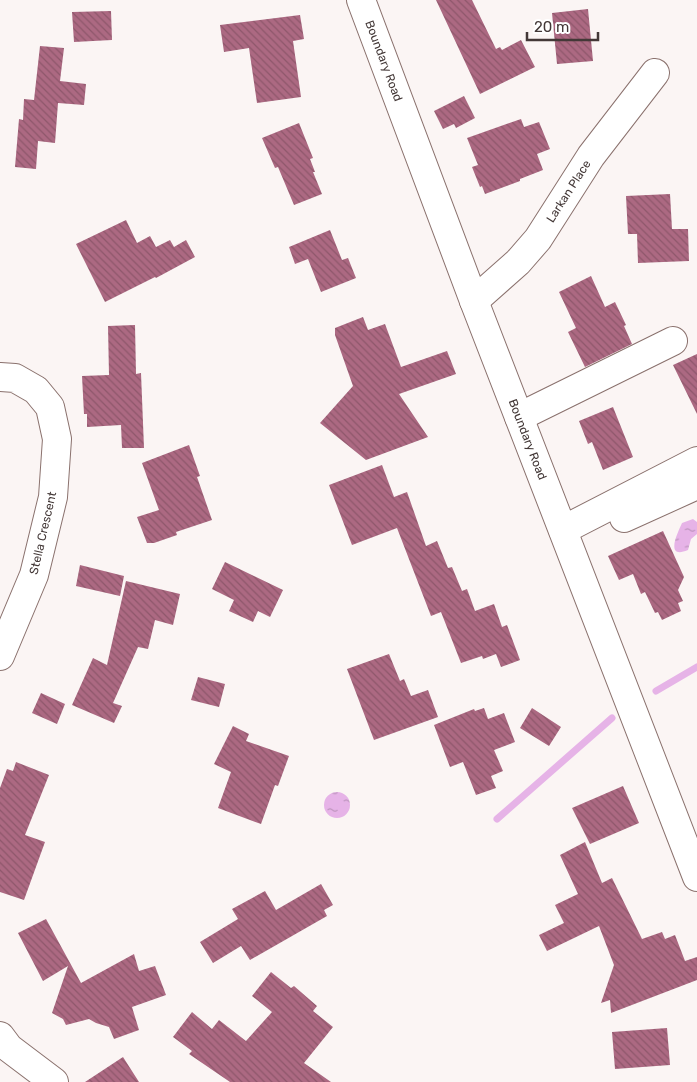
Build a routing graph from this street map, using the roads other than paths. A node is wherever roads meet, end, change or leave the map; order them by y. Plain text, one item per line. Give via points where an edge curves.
1 (361, 0) edge
2 (655, 73) dead end
3 (474, 301) junction
4 (673, 341) dead end
5 (0, 376) edge
6 (519, 417) junction
7 (697, 461) edge
8 (697, 485) edge
9 (565, 537) junction
10 (0, 656) edge
11 (696, 873) edge
12 (0, 1036) edge
13 (54, 1082) edge

1 - 3 street, Boundary Road
2 - 3 street, Larkan Place via 615,122 538,238 518,262
3 - 6 street, Boundary Road
4 - 6 street
5 - 10 street, Stella Crescent via 16,378 36,390 50,407 57,439 53,497 34,575
6 - 9 street, Boundary Road
7 - 9 street
8 - 9 street
9 - 11 street, Boundary Road
12 - 13 street via 9,1048

